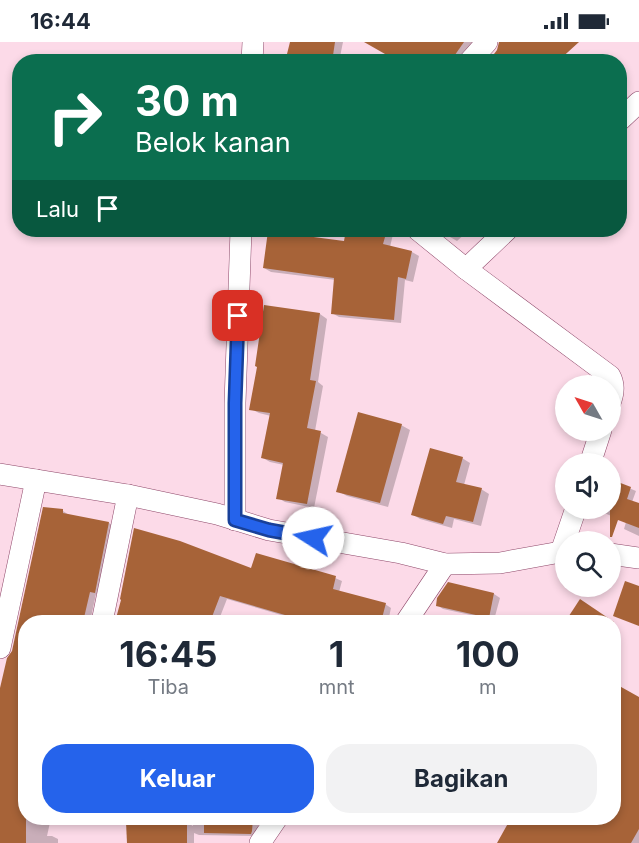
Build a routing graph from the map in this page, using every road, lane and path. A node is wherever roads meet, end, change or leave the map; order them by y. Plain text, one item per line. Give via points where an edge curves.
1 (487, 42) edge
2 (476, 54) edge
3 (639, 102) edge
4 (627, 113) edge
5 (241, 237) edge
6 (427, 237) edge
7 (500, 237) edge
8 (466, 269) junction
9 (608, 375) edge
10 (0, 474) edge
11 (36, 480) junction
12 (128, 495) junction
13 (235, 520) junction
14 (555, 553) edge
15 (621, 556) edge
16 (639, 558) edge
17 (445, 564) junction
18 (103, 615) edge
19 (411, 615) edge
20 (0, 648) edge
21 (272, 825) edge
22 (260, 843) edge

1 - 2 street
3 - 4 street
5 - 13 street
6 - 8 street
7 - 8 street
8 - 9 street
10 - 11 street
11 - 12 street
11 - 20 street
12 - 13 street
12 - 18 street
13 - 17 street
14 - 17 street via 500,563
15 - 16 street
17 - 19 street
21 - 22 street

